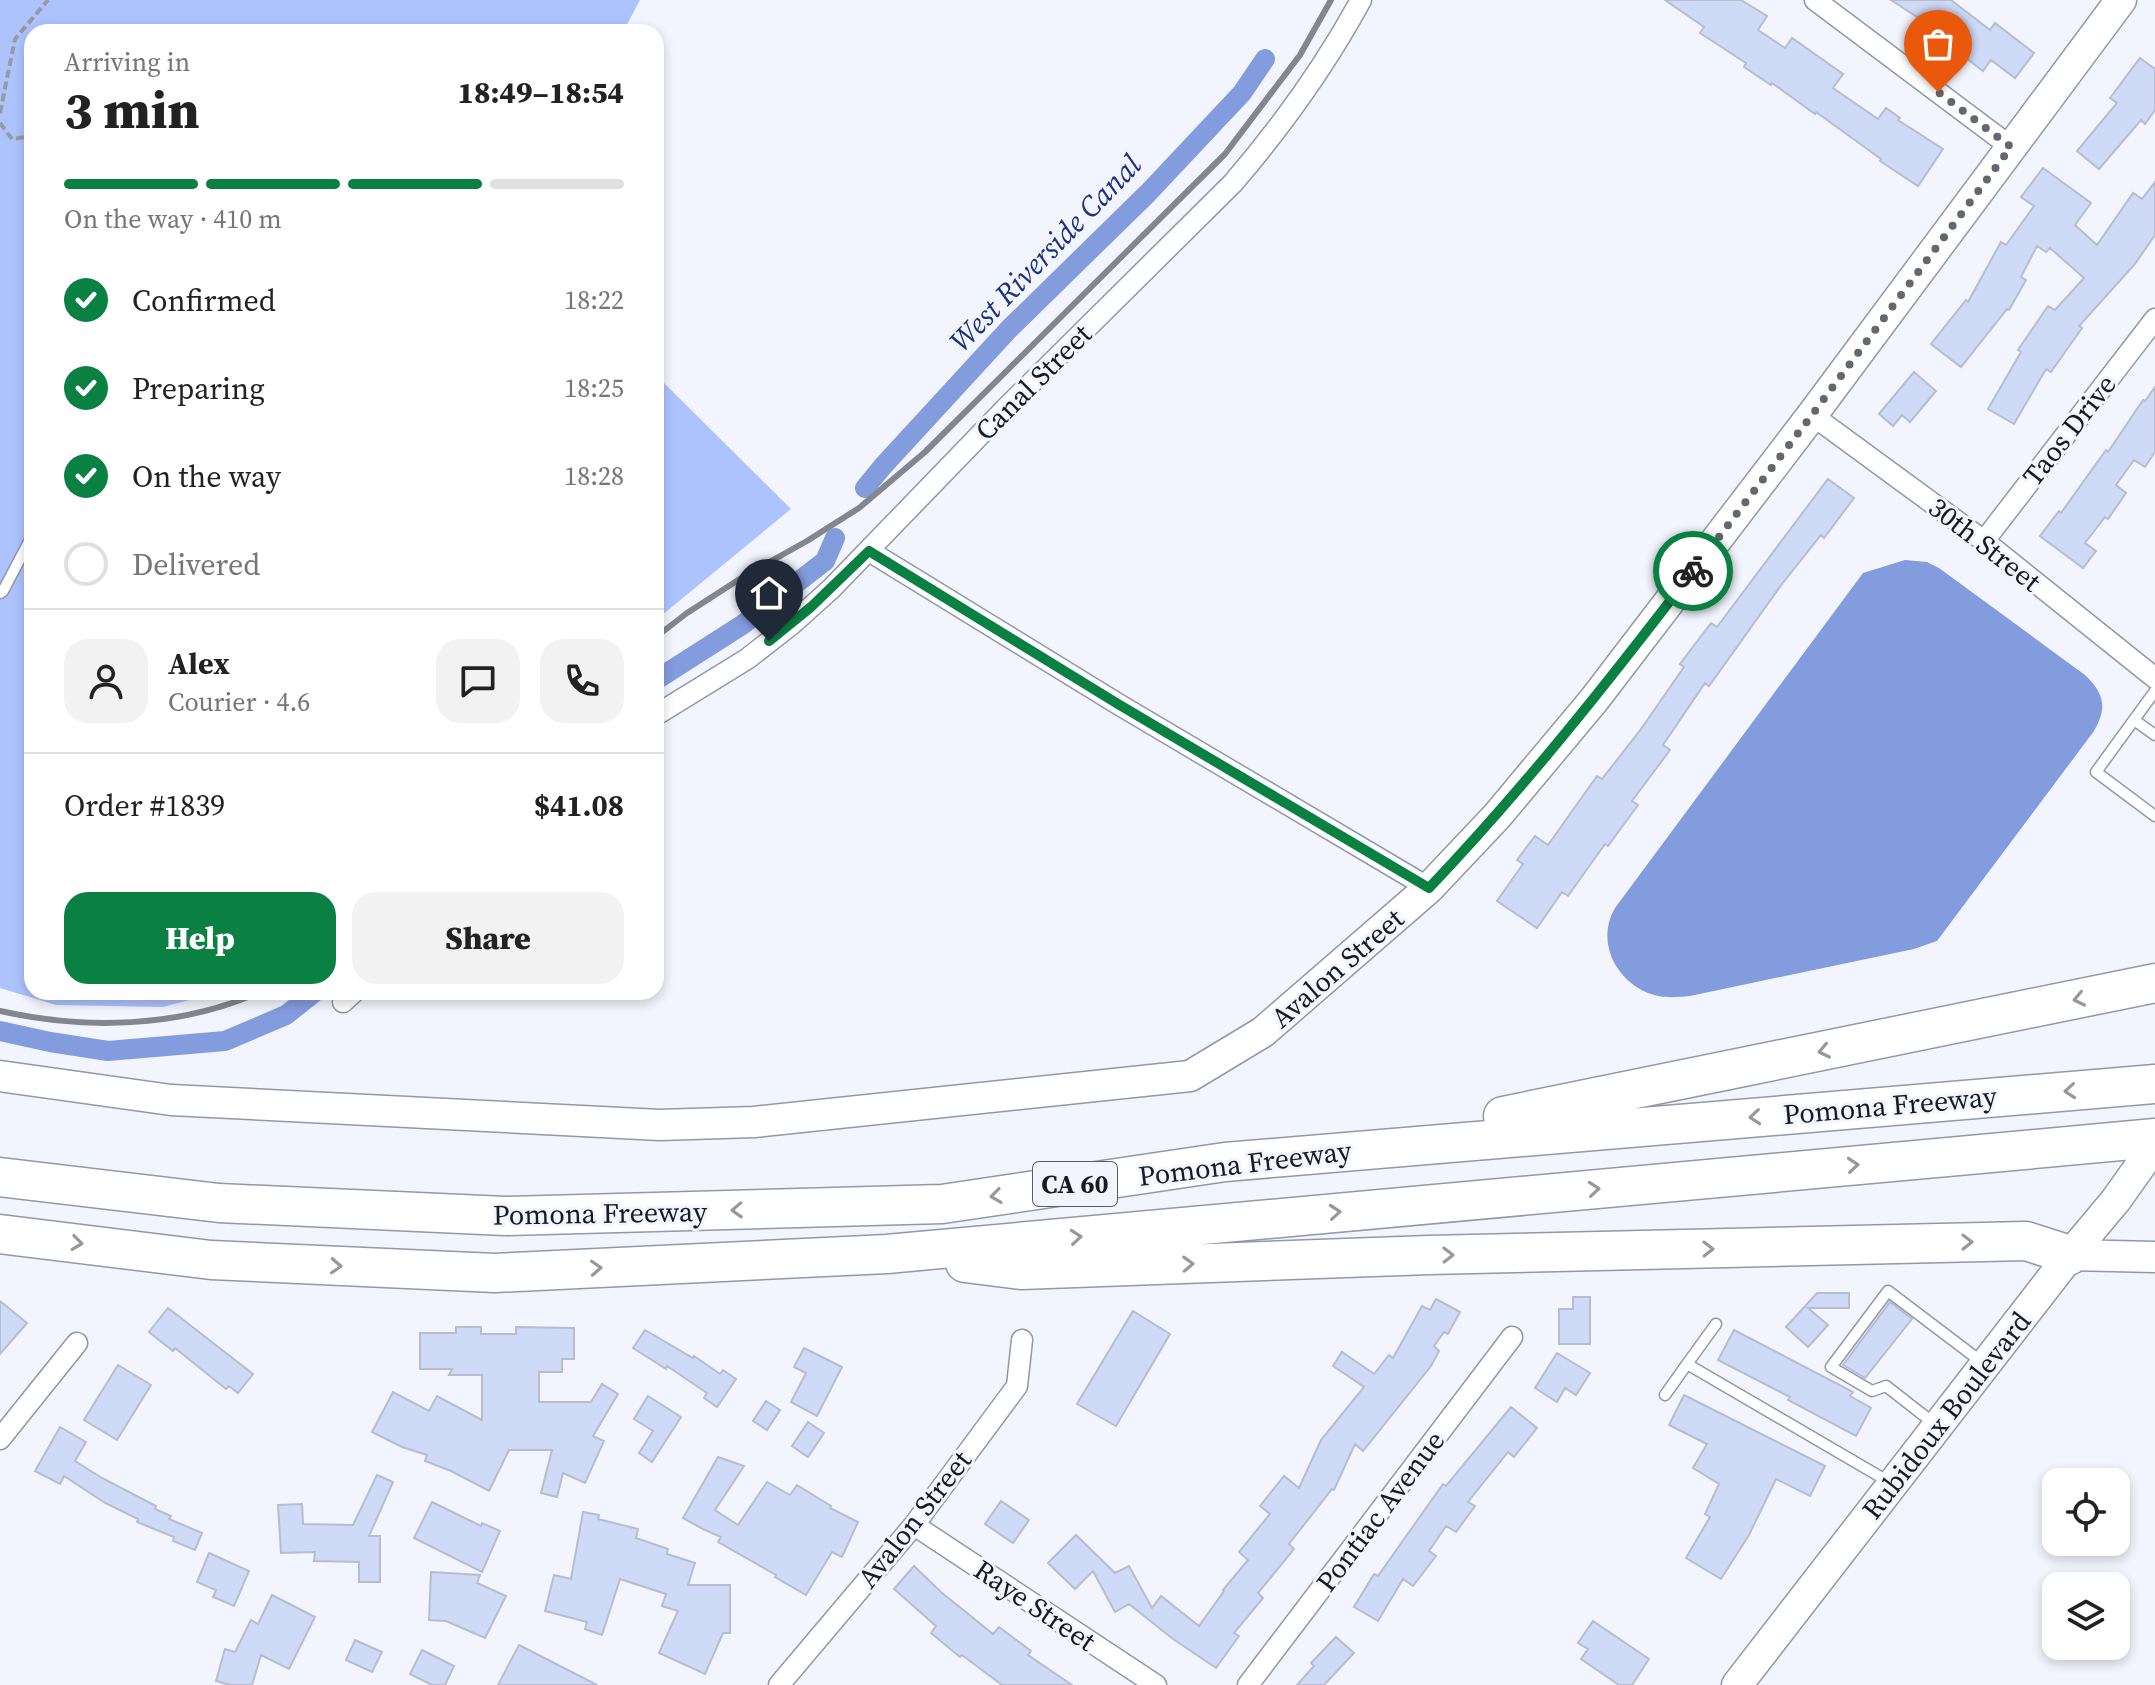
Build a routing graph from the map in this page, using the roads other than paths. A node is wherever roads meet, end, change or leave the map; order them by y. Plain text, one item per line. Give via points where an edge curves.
1 (1361, 0) edge
2 (1815, 0) edge
3 (2121, 0) edge
4 (2011, 147) junction
5 (2155, 319) edge
6 (1812, 415) junction
7 (1984, 541) junction
8 (24, 551) edge
9 (869, 551) junction
10 (0, 593) edge
11 (2155, 678) edge
12 (2155, 691) edge
13 (664, 710) edge
14 (2134, 720) junction
15 (2155, 735) edge
16 (2155, 816) edge
17 (1429, 888) junction
18 (2155, 983) edge
19 (0, 1076) edge
20 (2155, 1084) edge
21 (2155, 1138) edge
22 (2155, 1145) edge
23 (1225, 1162) junction
24 (0, 1177) edge
25 (0, 1234) edge
26 (887, 1254) junction
27 (2070, 1255) junction
28 (2155, 1257) edge
29 (1716, 1324) dead end
30 (1512, 1337) dead end
31 (1022, 1340) dead end
32 (77, 1343) dead end
33 (1687, 1364) junction
34 (1985, 1364) junction
35 (1665, 1395) dead end
36 (1938, 1426) junction
37 (0, 1439) edge
38 (1893, 1484) junction
39 (914, 1525) junction
40 (779, 1685) edge
41 (1156, 1685) edge
42 (1248, 1685) edge
43 (1737, 1685) edge

1 - 9 street, Canal Street via 1309,85 1233,183
2 - 4 street
3 - 4 street, Avalon Street
4 - 6 street, Avalon Street
5 - 7 street, Taos Drive
6 - 7 street, 30th Street
6 - 17 street, Avalon Street via 1594,700
7 - 11 street, 30th Street
8 - 10 lane
9 - 13 street, Canal Street via 792,624
9 - 17 street
12 - 14 lane
14 - 15 lane
14 - 16 lane via 2096,772
17 - 19 street, Avalon Street via 1263,1032 1190,1076 754,1122 660,1125 171,1100
18 -> 23 highway via 1520,1113
20 -> 23 highway, Pomona Freeway / CA 60
26 -> 21 highway, Pomona Freeway / CA 60
22 - 27 street, Rubidoux Boulevard
23 -> 24 highway, Pomona Freeway / CA 60 via 942,1204 505,1216 219,1203
25 -> 26 highway, Pomona Freeway / CA 60 via 211,1260 495,1273
26 -> 27 highway via 1021,1270 2026,1241
27 - 28 street
27 - 34 street, Rubidoux Boulevard
29 - 33 lane
30 - 42 street, Pontiac Avenue
31 - 39 street, Avalon Street via 1017,1386
32 - 37 street
33 - 35 lane
33 - 38 lane
34 - 36 street, Rubidoux Boulevard
34 - 36 lane via 1888,1291 1831,1367 1872,1391 1886,1386
36 - 38 street, Rubidoux Boulevard
38 - 43 street, Rubidoux Boulevard
39 - 40 street, Avalon Street
39 - 41 street, Raye Street

